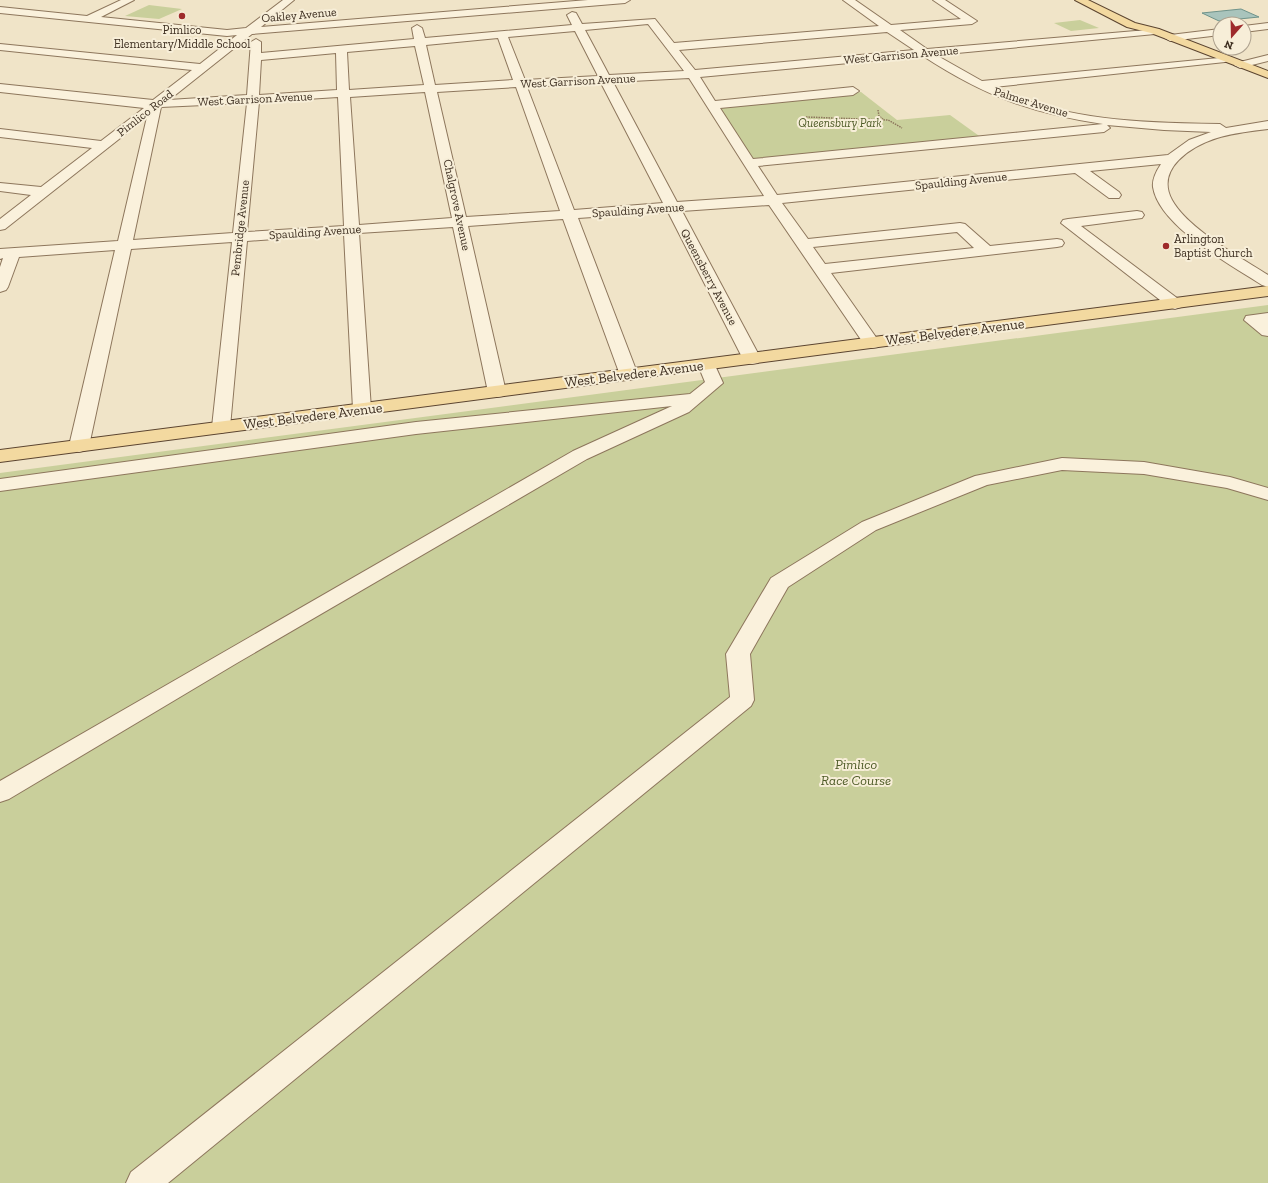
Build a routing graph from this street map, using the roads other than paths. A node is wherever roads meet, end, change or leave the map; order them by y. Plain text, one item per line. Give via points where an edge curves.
1 (129, 0) edge
2 (289, 0) edge
3 (625, 0) edge
4 (848, 0) edge
5 (938, 0) edge
6 (1080, 0) edge
7 (1102, 0) edge
8 (88, 5) dead end
9 (567, 5) junction
10 (112, 8) junction
11 (0, 10) edge
12 (414, 18) junction
13 (87, 19) junction
14 (1268, 26) edge
15 (578, 27) junction
16 (891, 28) junction
17 (1252, 28) edge
18 (1155, 31) junction
19 (1252, 31) edge
20 (248, 32) junction
21 (1212, 33) edge
22 (502, 34) junction
23 (1268, 37) edge
24 (1170, 38) junction
25 (420, 42) junction
26 (0, 47) edge
27 (671, 47) junction
28 (341, 49) junction
29 (928, 53) junction
30 (254, 57) junction
31 (1268, 58) edge
32 (1226, 59) junction
33 (1240, 65) junction
34 (202, 68) junction
35 (692, 74) junction
36 (1268, 75) edge
37 (606, 80) junction
38 (520, 84) junction
39 (980, 85) junction
40 (0, 88) edge
41 (432, 89) junction
42 (853, 91) dead end
43 (344, 94) junction
44 (253, 99) junction
45 (156, 104) junction
46 (712, 105) junction
47 (1138, 125) junction
48 (1243, 128) junction
49 (1265, 131) edge
50 (0, 133) edge
51 (103, 145) junction
52 (1171, 159) junction
53 (749, 163) junction
54 (1078, 169) junction
55 (0, 187) edge
56 (44, 192) junction
57 (0, 195) edge
58 (1114, 195) dead end
59 (774, 200) junction
60 (673, 208) junction
61 (569, 215) junction
62 (1137, 215) dead end
63 (461, 222) junction
64 (0, 226) edge
65 (352, 230) junction
66 (239, 238) junction
67 (1057, 243) dead end
68 (804, 244) junction
69 (124, 245) junction
70 (987, 251) junction
71 (7, 254) edge
72 (821, 269) junction
73 (1268, 282) edge
74 (0, 287) edge
75 (1268, 291) edge
76 (1175, 304) junction
77 (1268, 318) edge
78 (1268, 331) edge
79 (872, 343) junction
80 (752, 359) junction
81 (707, 365) junction
82 (629, 375) junction
83 (497, 392) junction
84 (695, 398) junction
85 (362, 409) junction
86 (221, 427) junction
87 (79, 446) junction
88 (0, 456) edge
89 (0, 485) edge
90 (1268, 494) edge
91 (0, 793) edge
92 (143, 1183) edge

1 - 10 street
2 - 20 street, Pimlico Road
3 - 9 street, Oakley Avenue
4 - 16 street, Palmer Avenue
5 - 16 street via 972,21
6 - 18 main road via 1131,25
7 - 18 main road via 1154,25
8 - 10 street
9 - 12 street, Oakley Avenue
9 - 15 street, Queensberry Avenue
10 - 13 street
11 - 13 street, Oakley Avenue
12 - 20 street, Oakley Avenue
12 - 25 street, Chalgrove Avenue
13 - 20 street, Oakley Avenue via 226,33
14 - 17 street
15 - 22 street
15 - 27 street via 651,21
15 - 37 street, Queensberry Avenue
16 - 27 street
16 - 29 street, Palmer Avenue
18 - 24 main road
18 - 29 street, West Garrison Avenue
19 - 23 street
20 - 30 street, Pembridge Avenue via 256,41
20 - 34 street, Pimlico Road
21 - 24 street
22 - 25 street
22 - 38 street
24 - 32 main road
25 - 28 street
25 - 41 street, Chalgrove Avenue
26 - 34 street
27 - 35 street
28 - 30 street
28 - 43 street
29 - 35 street, West Garrison Avenue
29 - 39 street, Palmer Avenue
30 - 44 street, Pembridge Avenue
31 - 33 street
32 - 33 main road
32 - 39 street
33 - 36 main road
34 - 45 street, Pimlico Road
35 - 37 street, West Garrison Avenue
35 - 46 street
37 - 38 street, West Garrison Avenue
37 - 60 street, Queensberry Avenue
38 - 41 street, West Garrison Avenue
38 - 61 street
39 - 47 street, Palmer Avenue via 1042,108
40 - 45 street, West Garrison Avenue
41 - 43 street, West Garrison Avenue
41 - 63 street, Chalgrove Avenue
42 - 46 street
43 - 44 street, West Garrison Avenue
43 - 65 street
44 - 45 street, West Garrison Avenue
44 - 66 street, Pembridge Avenue
45 - 51 street, Pimlico Road
45 - 69 street
46 - 53 street
47 - 48 street, Palmer Avenue
47 - 53 street
48 - 49 street, Spaulding Avenue
48 - 52 street, Spaulding Avenue via 1194,143
50 - 51 street
51 - 56 street, Pimlico Road
52 - 54 street, Spaulding Avenue
52 - 73 street via 1162,173 1160,186 1170,211 1199,235
53 - 59 street
54 - 58 street
54 - 59 street, Spaulding Avenue
55 - 56 street
56 - 57 street
56 - 64 street, Pimlico Road
59 - 60 street, Spaulding Avenue
59 - 68 street
60 - 61 street, Spaulding Avenue
60 - 80 street, Queensberry Avenue
61 - 63 street, Spaulding Avenue
61 - 82 street
62 - 76 street via 1068,223
63 - 65 street, Spaulding Avenue
63 - 83 street, Chalgrove Avenue
65 - 66 street, Spaulding Avenue
65 - 85 street
66 - 69 street, Spaulding Avenue
66 - 86 street, Pembridge Avenue
67 - 70 street
68 - 70 street via 960,227
68 - 72 street
69 - 71 street, Spaulding Avenue
69 - 87 street
70 - 72 street
71 - 74 street
72 - 79 street
75 - 76 main road, West Belvedere Avenue
76 - 79 main road, West Belvedere Avenue
77 - 78 street via 1252,320
79 - 80 main road, West Belvedere Avenue
80 - 81 main road, West Belvedere Avenue
81 - 82 main road, West Belvedere Avenue
81 - 84 street via 714,383
82 - 83 main road, West Belvedere Avenue
83 - 85 main road, West Belvedere Avenue
84 - 89 street via 416,428
84 - 91 street via 683,408 573,459
85 - 86 main road, West Belvedere Avenue
86 - 87 main road, West Belvedere Avenue
87 - 88 main road, West Belvedere Avenue
90 - 92 street via 1230,483 1144,468 1062,464 982,480 869,526 778,583 738,654 742,700

